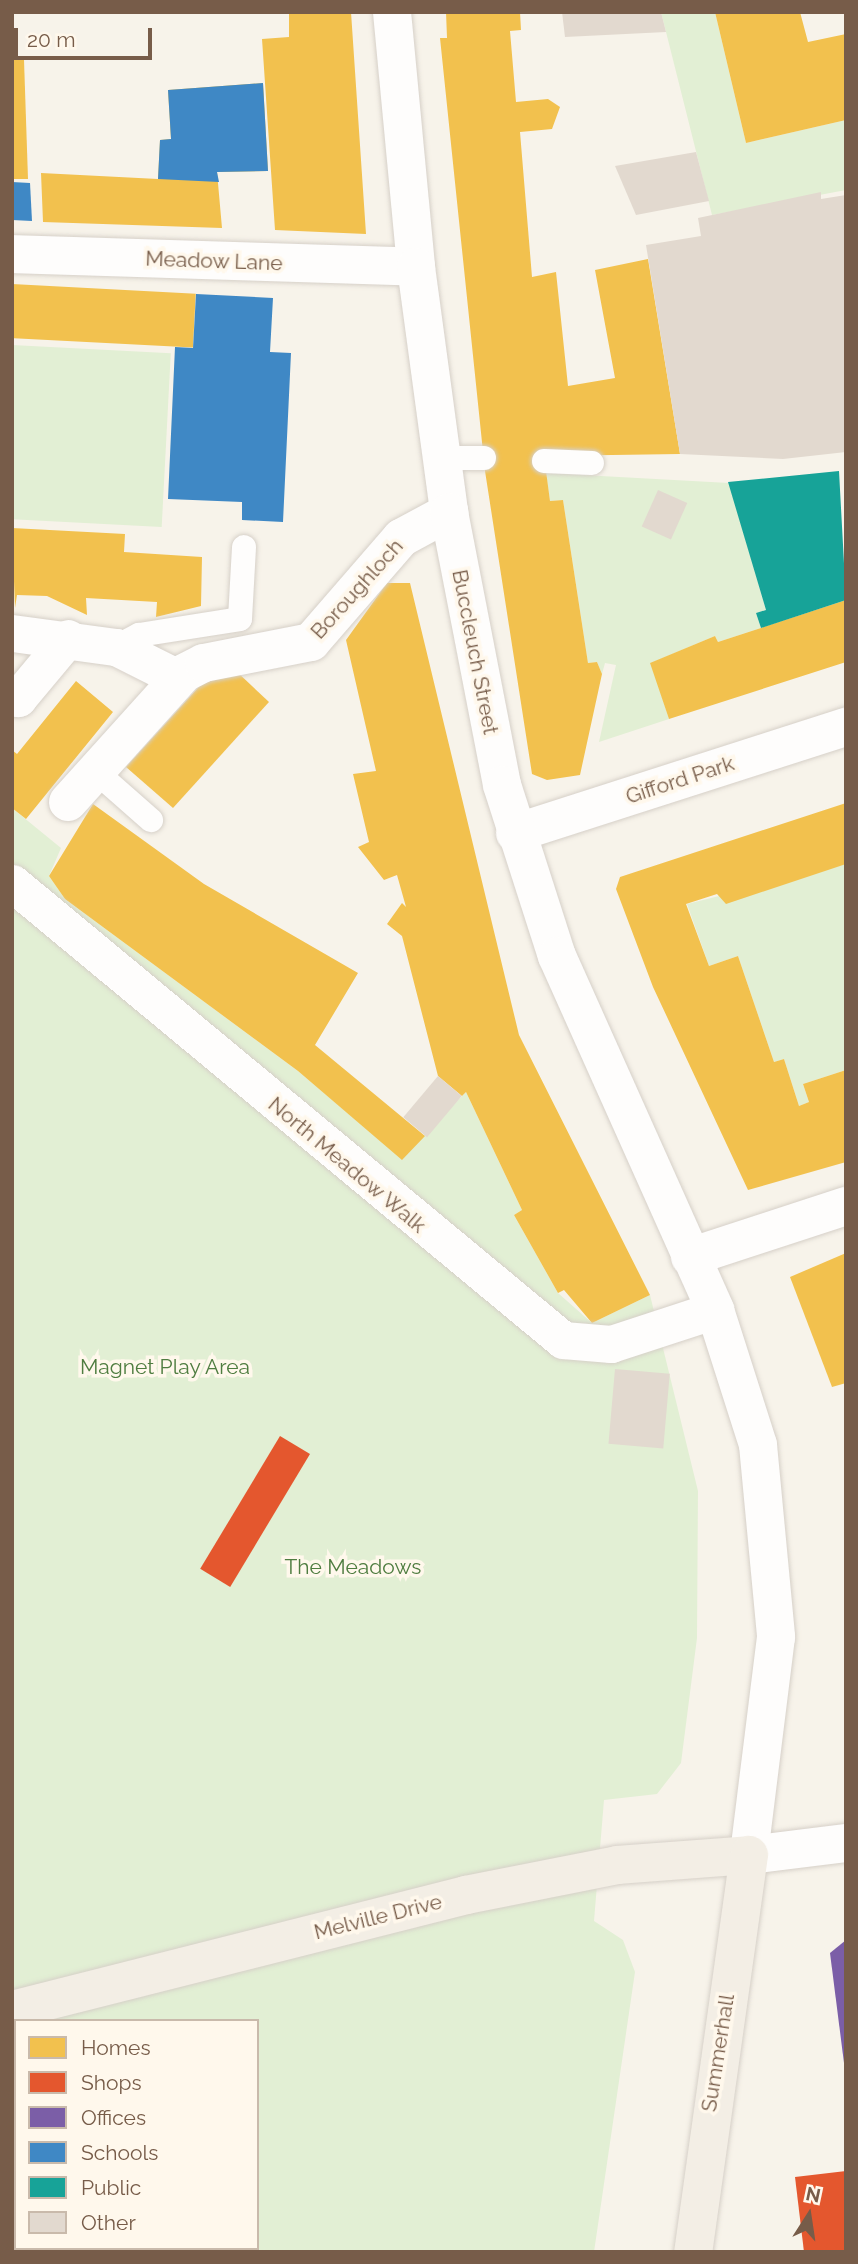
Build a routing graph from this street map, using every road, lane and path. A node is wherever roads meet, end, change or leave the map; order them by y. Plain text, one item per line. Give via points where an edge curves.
1 (392, 12) edge
2 (12, 254) edge
3 (416, 267) junction
4 (442, 458) junction
5 (484, 458) dead end
6 (544, 461) dead end
7 (592, 463) dead end
8 (449, 512) junction
9 (244, 547) dead end
10 (12, 633) edge
11 (68, 638) junction
12 (116, 647) junction
13 (178, 678) junction
14 (12, 693) edge
15 (846, 727) edge
16 (94, 770) junction
17 (68, 802) dead end
18 (151, 820) dead end
19 (514, 833) junction
20 (12, 883) edge
21 (846, 1206) edge
22 (690, 1257) junction
23 (715, 1310) junction
24 (846, 1843) edge
25 (749, 1855) junction
26 (12, 2010) edge
27 (693, 2252) edge

1 - 3 street, Buccleuch Street
2 - 3 street, Meadow Lane
3 - 4 street, Buccleuch Street
4 - 5 lane
4 - 8 street, Buccleuch Street
6 - 7 lane
8 - 13 street, Boroughloch via 401,538 311,642 204,663
8 - 19 street, Buccleuch Street
9 - 12 lane via 240,620 139,635
10 - 11 street
11 - 12 street
11 - 14 street via 18,698
12 - 13 street
13 - 16 street, Boroughloch
15 - 19 street, Gifford Park
16 - 17 street, Boroughloch
16 - 18 lane
19 - 22 street, Buccleuch Street via 592,1041
20 - 23 street, North Meadow Walk via 563,1339 611,1343
21 - 22 street
22 - 23 street, Buccleuch Street
23 - 25 street, Buccleuch Street via 758,1446 774,1572 770,1725
24 - 25 street
25 - 26 main road, Melville Drive via 617,1865 466,1895
25 - 27 main road, Summerhall

